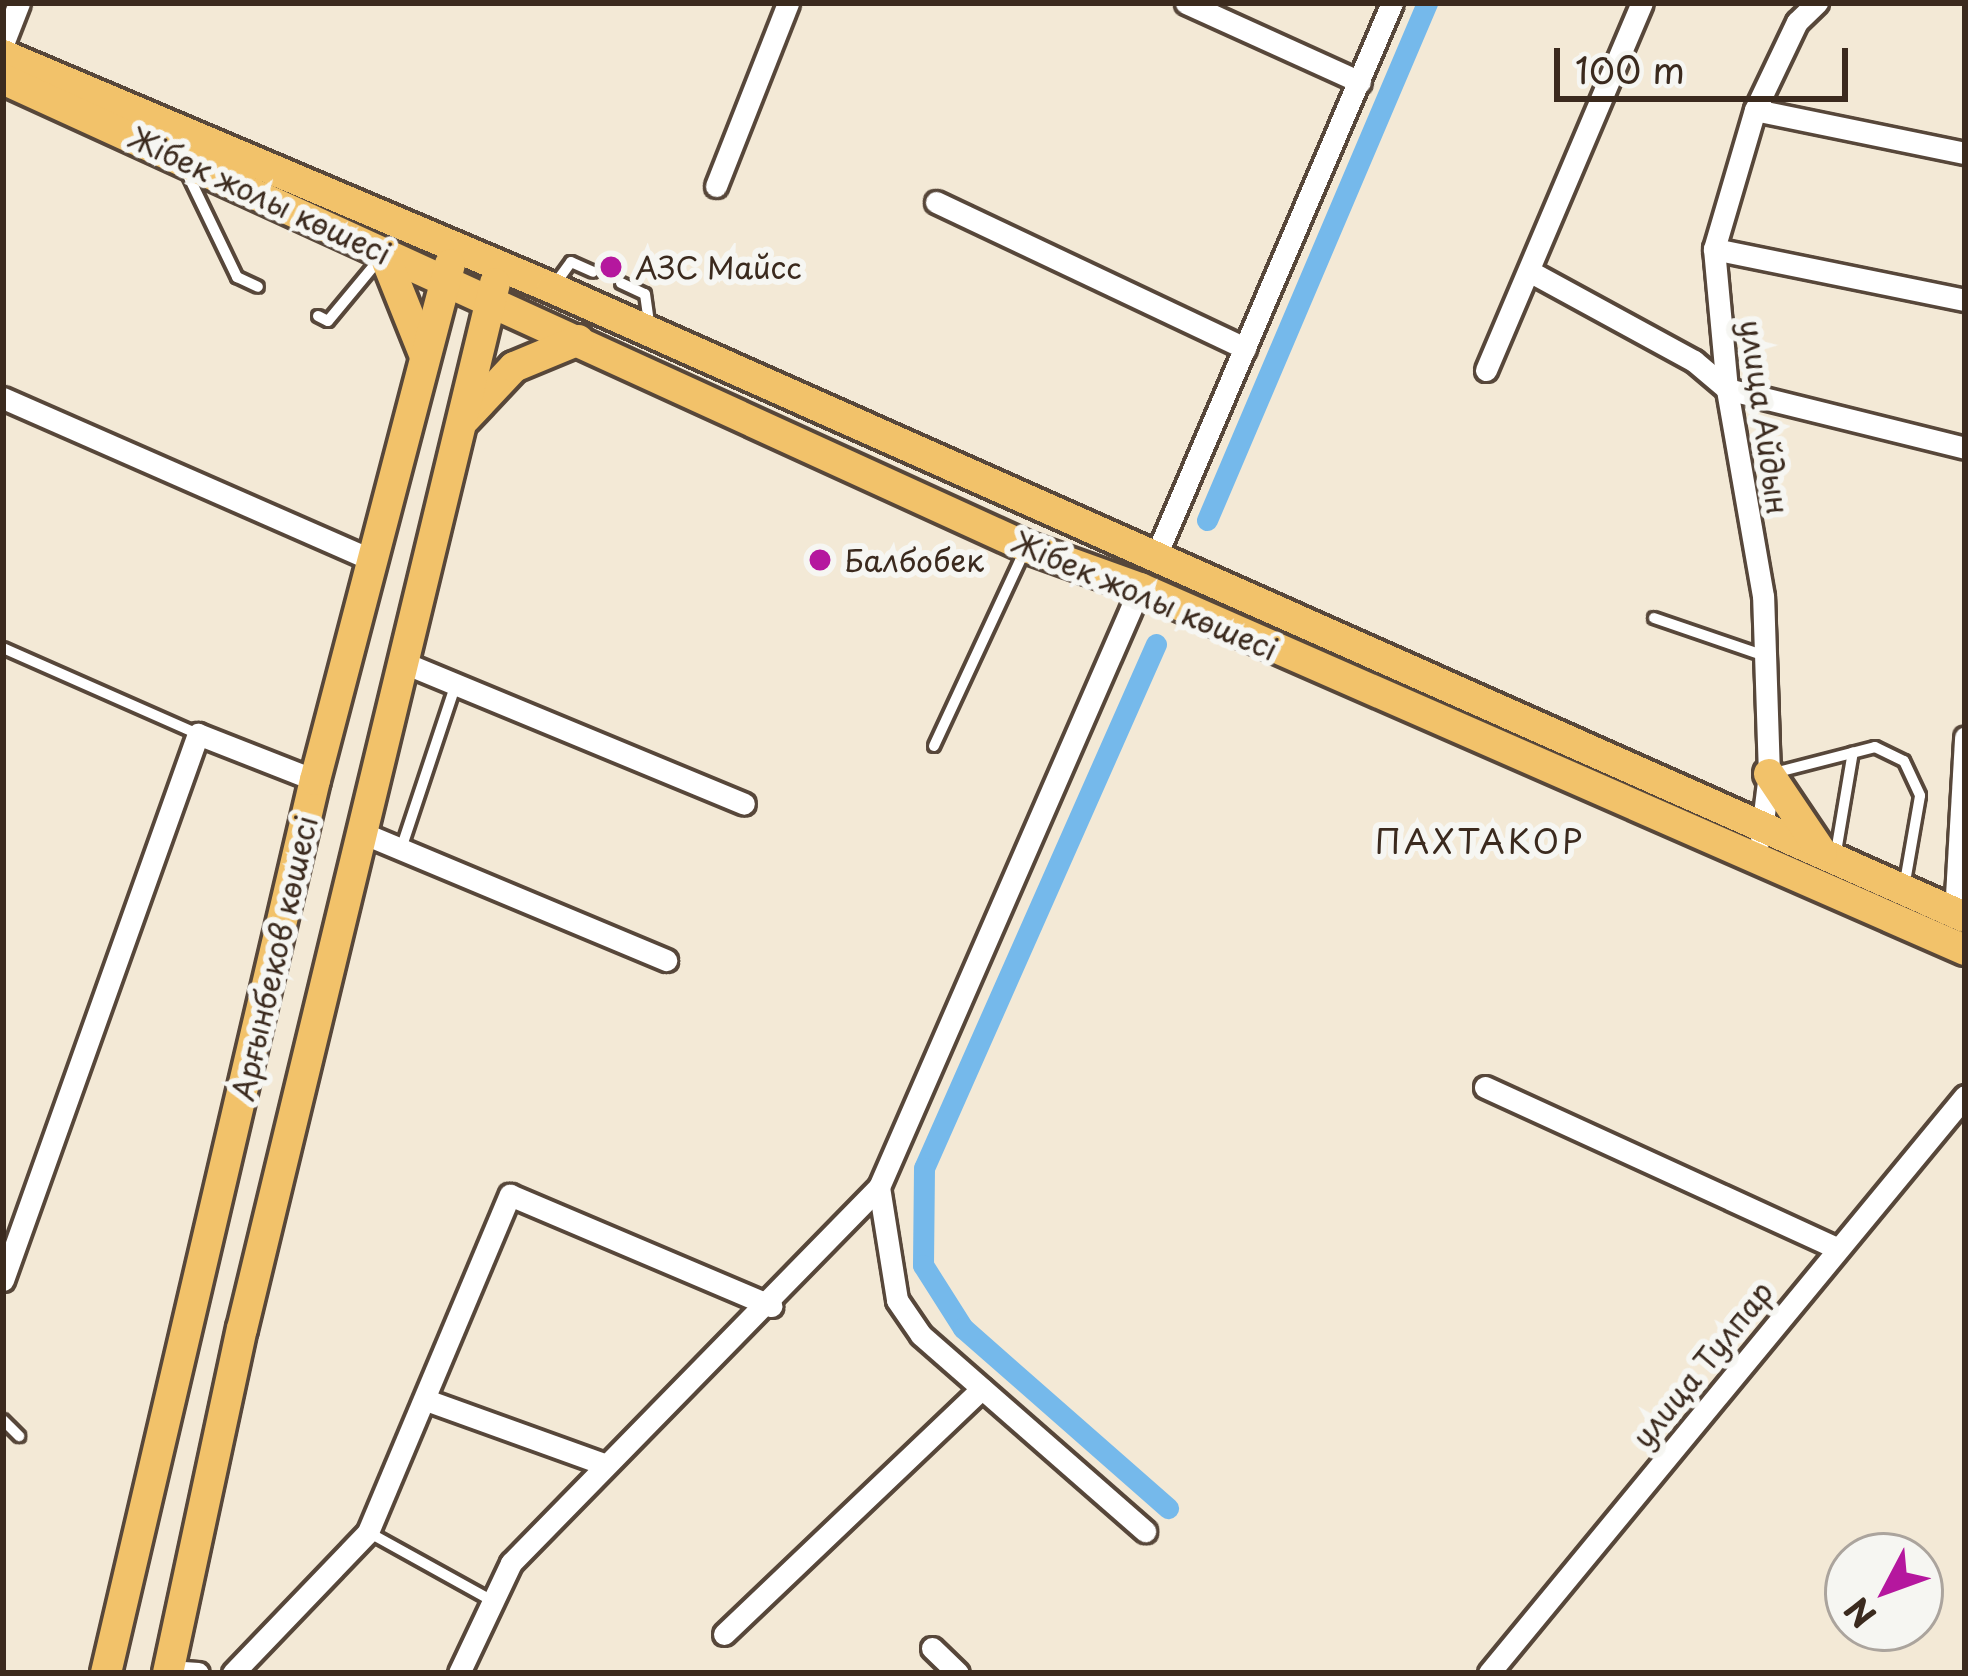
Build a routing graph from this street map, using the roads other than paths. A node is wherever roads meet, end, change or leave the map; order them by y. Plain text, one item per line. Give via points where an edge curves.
1 (19, 3) edge
2 (788, 3) edge
3 (1186, 3) edge
4 (1393, 3) edge
5 (1642, 3) edge
6 (1817, 3) edge
7 (3, 44) edge
8 (3, 55) edge
9 (3, 80) edge
10 (1360, 82) junction
11 (1755, 110) junction
12 (1965, 153) edge
13 (180, 157) junction
14 (716, 186) dead end
15 (936, 202) dead end
16 (456, 247) junction
17 (1714, 249) junction
18 (385, 254) junction
19 (500, 266) junction
20 (1528, 271) junction
21 (593, 272) dead end
22 (446, 280) junction
23 (621, 283) dead end
24 (258, 287) dead end
25 (552, 288) junction
26 (1965, 300) edge
27 (491, 301) junction
28 (318, 316) dead end
29 (651, 332) junction
30 (580, 340) junction
31 (1245, 348) junction
32 (425, 358) junction
33 (1486, 370) dead end
34 (1727, 389) junction
35 (3, 398) edge
36 (461, 423) junction
37 (1965, 448) edge
38 (1026, 547) junction
39 (1155, 558) junction
40 (370, 559) junction
41 (1140, 588) junction
42 (1654, 618) dead end
43 (3, 648) edge
44 (1766, 656) junction
45 (403, 662) junction
46 (456, 685) junction
47 (198, 734) junction
48 (1965, 737) edge
49 (934, 746) dead end
50 (1853, 752) junction
51 (1769, 774) junction
52 (315, 781) junction
53 (744, 804) dead end
54 (1762, 831) junction
55 (360, 832) junction
56 (401, 849) junction
57 (1830, 860) junction
58 (1758, 862) junction
59 (1904, 891) junction
60 (1962, 909) edge
61 (1965, 950) edge
62 (665, 960) dead end
63 (1485, 1087) dead end
64 (1965, 1096) edge
65 (880, 1187) junction
66 (1836, 1248) junction
67 (3, 1280) edge
68 (771, 1306) junction
69 (192, 1315) junction
70 (242, 1329) junction
71 (982, 1388) junction
72 (426, 1400) junction
73 (3, 1420) edge
74 (19, 1436) dead end
75 (604, 1464) junction
76 (1145, 1531) dead end
77 (368, 1532) junction
78 (489, 1599) junction
79 (724, 1634) dead end
80 (932, 1648) dead end
81 (178, 1672) edge
82 (106, 1673) edge
83 (233, 1673) edge
84 (459, 1673) edge
85 (958, 1673) edge
86 (1489, 1673) edge

1 - 7 street
2 - 14 street
3 - 10 street
4 - 10 street
5 - 20 street
6 - 11 street, улица Айдын via 1797,22
8 - 16 main road, Жібек жолы көшесі
9 - 13 main road, Жібек жолы көшесі
10 - 31 street
11 - 12 street
11 - 17 street, улица Айдын
13 - 18 main road, Жібек жолы көшесі
13 - 24 lane via 237,277
15 - 31 street
16 - 19 main road, Жібек жолы көшесі
16 - 22 main road, Арғынбеков көшесі
17 - 26 street
17 - 34 street, улица Айдын
18 - 22 main road, Жібек жолы көшесі
18 - 28 lane via 328,321
18 - 32 main road
19 - 25 main road, Жібек жолы көшесі
19 - 27 main road, Арғынбеков көшесі
20 - 33 street
20 - 34 street via 1694,361
21 - 25 lane via 571,262
22 - 27 main road, Жібек жолы көшесі
22 - 32 main road, Арғынбеков көшесі
23 - 29 lane via 645,294
25 - 29 main road, Жібек жолы көшесі
27 - 30 main road, Жібек жолы көшесі
27 - 36 main road, Арғынбеков көшесі
29 - 39 main road, Жібек жолы көшесі
30 - 36 main road via 514,367
30 - 38 main road, Жібек жолы көшесі
31 - 39 street
32 - 40 main road, Арғынбеков көшесі
34 - 37 street
34 - 44 street, улица Айдын
35 - 40 street
36 - 45 main road, Арғынбеков көшесі
38 - 41 main road, Жібек жолы көшесі
38 - 49 lane
39 - 54 main road, Жібек жолы көшесі
40 - 52 main road, Арғынбеков көшесі
41 - 58 main road, Жібек жолы көшесі
41 - 65 street
42 - 44 lane
43 - 47 lane
44 - 51 street, улица Айдын
45 - 46 street
45 - 55 main road, Арғынбеков көшесі
46 - 53 street
46 - 56 lane
47 - 52 street
47 - 67 street
48 - 60 street
50 - 51 lane
50 - 57 lane
50 - 59 lane via 1875,746 1904,761 1916,779 1919,818
51 - 54 street, улица Айдын
51 - 57 main road
52 - 69 main road, Арғынбеков көшесі
54 - 57 main road, Жібек жолы көшесі
54 - 58 street, улица Айдын
55 - 56 street
55 - 70 main road, Арғынбеков көшесі
56 - 62 street
57 - 59 main road, Жібек жолы көшесі
58 - 61 main road, Жібек жолы көшесі
59 - 60 main road, Жібек жолы көшесі
63 - 66 street
64 - 66 street, улица Тулпар
65 - 68 street
65 - 71 street via 897,1300 921,1335
66 - 86 street, улица Тулпар
68 - 72 street via 510,1195
68 - 75 street
69 - 70 main road
69 - 82 main road, Арғынбеков көшесі
70 - 81 main road, Арғынбеков көшесі
71 - 76 street
71 - 79 street
72 - 75 street
72 - 77 street
73 - 74 lane
75 - 78 street via 511,1563
77 - 78 lane
77 - 83 street
78 - 84 street
80 - 85 street

